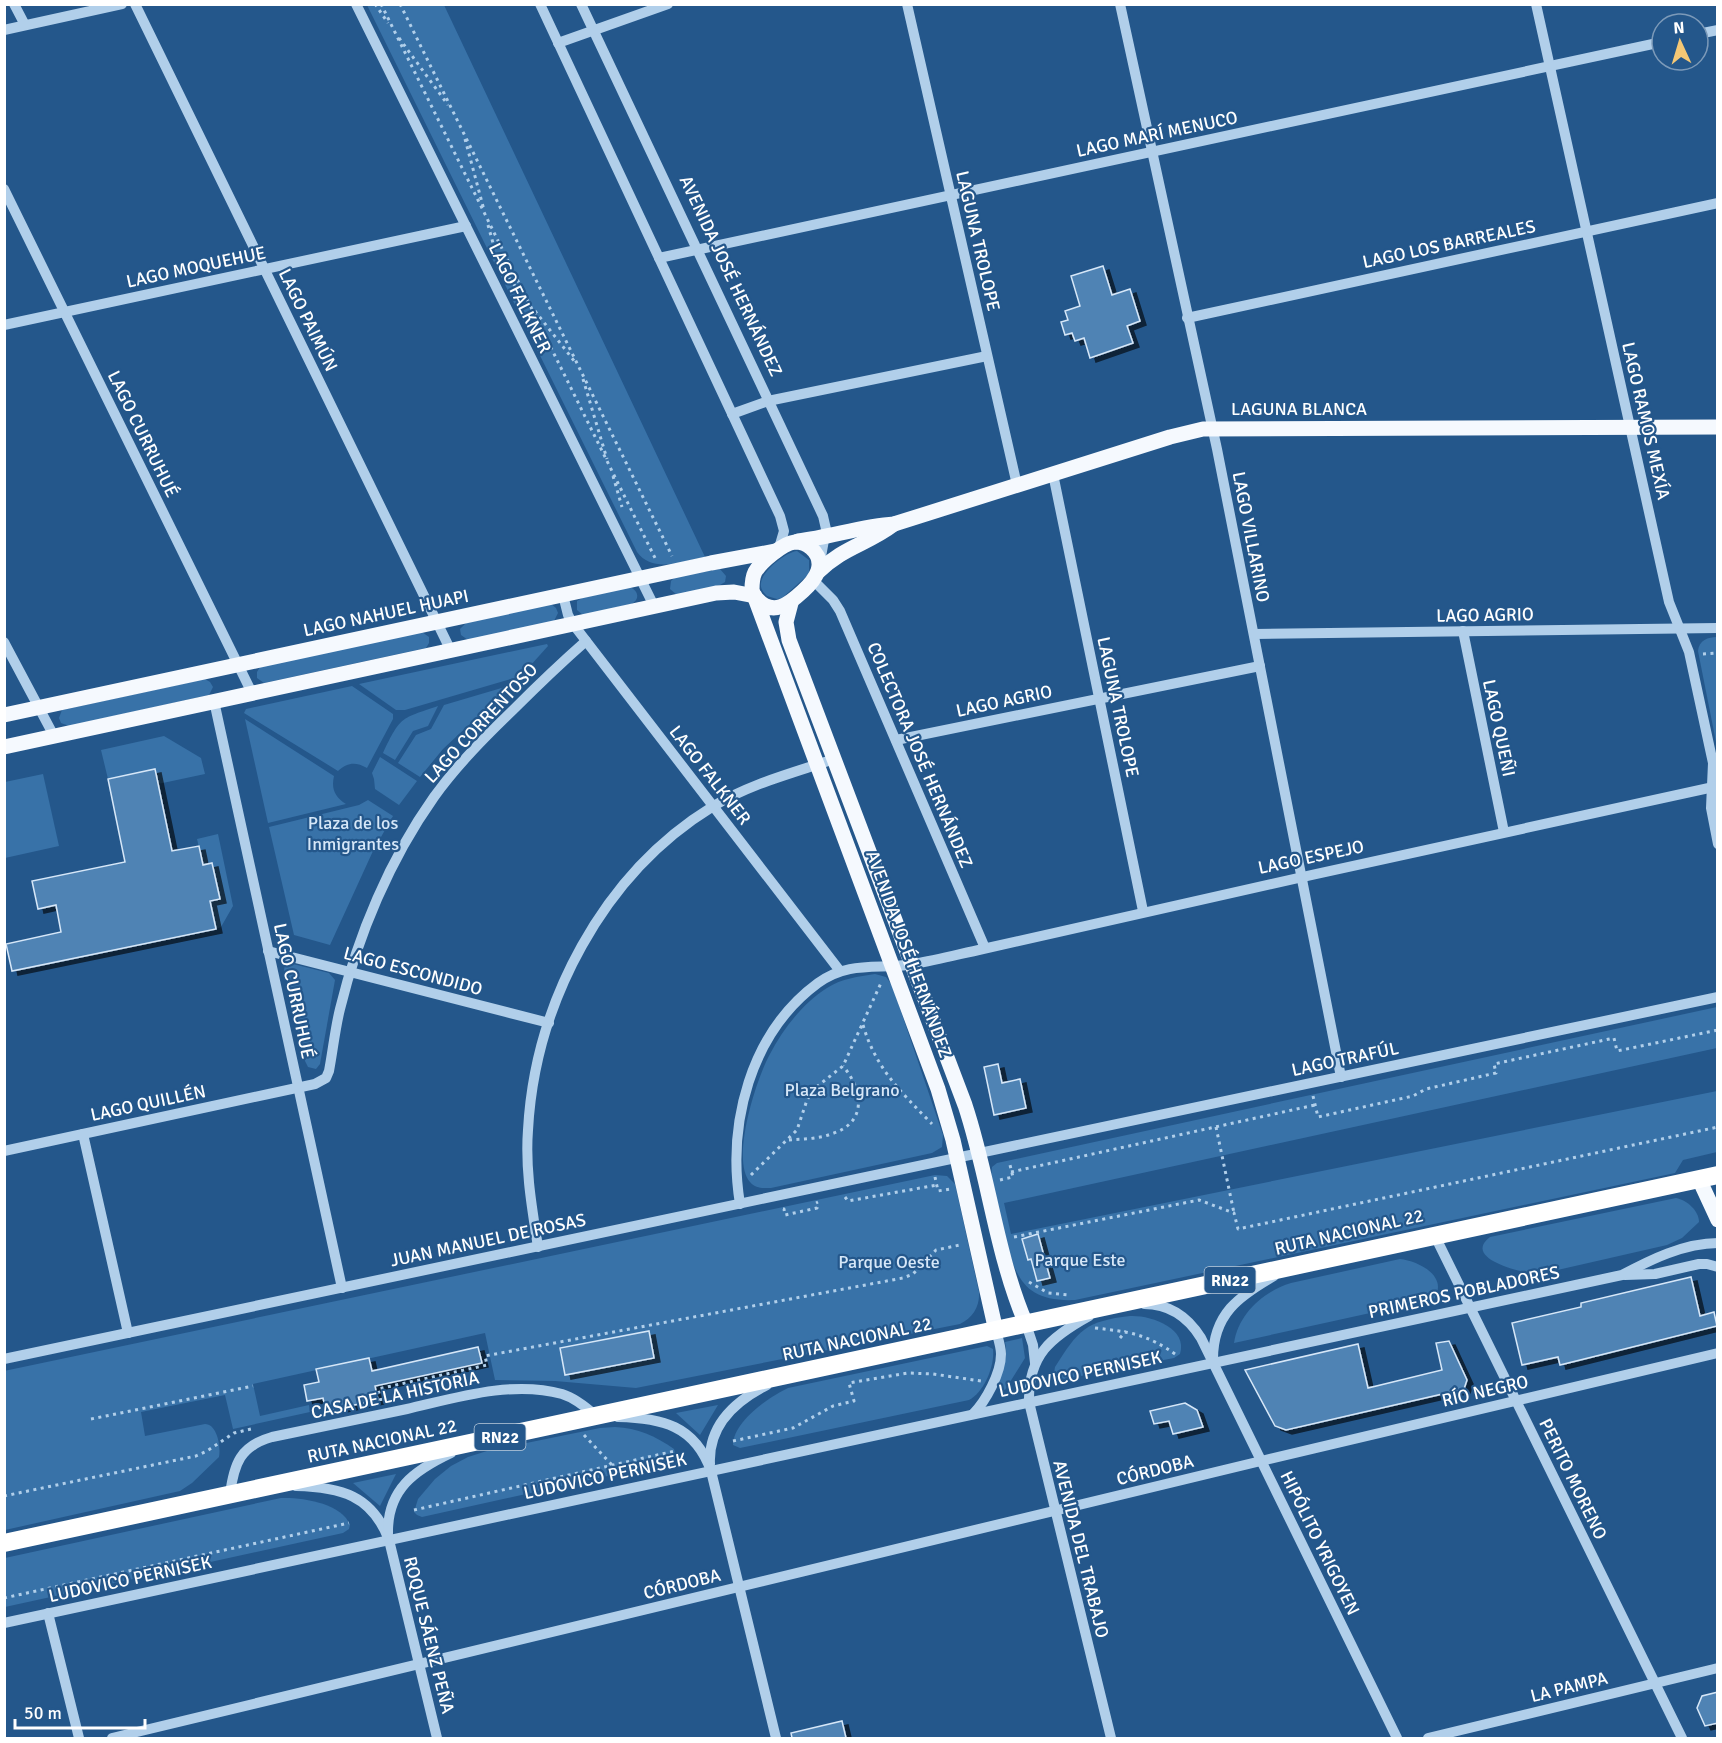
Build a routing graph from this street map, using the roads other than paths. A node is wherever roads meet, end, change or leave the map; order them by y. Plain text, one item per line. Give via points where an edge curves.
1 (14, 4) edge
2 (122, 4) edge
3 (135, 4) edge
4 (356, 4) edge
5 (540, 4) edge
6 (581, 4) edge
7 (668, 4) edge
8 (907, 4) edge
9 (1120, 4) edge
10 (1536, 4) edge
11 (25, 26) junction
12 (4, 30) edge
13 (593, 31) junction
14 (558, 43) junction
15 (1650, 45) edge
16 (1550, 66) junction
17 (1152, 152) junction
18 (4, 189) edge
19 (951, 195) junction
20 (1718, 203) edge
21 (466, 226) junction
22 (1586, 231) junction
23 (697, 250) junction
24 (659, 258) junction
25 (264, 269) junction
26 (65, 312) junction
27 (1187, 318) junction
28 (4, 325) edge
29 (987, 356) junction
30 (768, 400) junction
31 (732, 414) junction
32 (1718, 427) edge
33 (1212, 428) junction
34 (1630, 428) junction
35 (1053, 474) junction
36 (1017, 486) junction
37 (894, 524) junction
38 (825, 537) junction
39 (783, 547) junction
40 (817, 573) junction
41 (640, 578) junction
42 (563, 595) junction
43 (756, 597) junction
44 (791, 603) junction
45 (654, 606) junction
46 (437, 622) junction
47 (573, 624) junction
48 (1718, 628) edge
49 (1679, 629) junction
50 (1463, 632) junction
51 (1254, 634) junction
52 (586, 641) junction
53 (4, 642) edge
54 (451, 651) junction
55 (238, 665) junction
56 (1260, 666) junction
57 (252, 693) junction
58 (1100, 698) junction
59 (214, 701) junction
60 (39, 708) junction
61 (4, 715) edge
62 (54, 736) junction
63 (896, 740) junction
64 (4, 747) edge
65 (834, 759) junction
66 (818, 765) junction
67 (1715, 786) edge
68 (713, 806) junction
69 (1504, 832) junction
70 (1718, 844) edge
71 (1301, 876) junction
72 (1143, 911) junction
73 (985, 948) junction
74 (268, 951) junction
75 (912, 964) junction
76 (892, 965) junction
77 (840, 971) junction
78 (351, 972) junction
79 (1718, 997) edge
80 (549, 1023) junction
81 (1341, 1077) junction
82 (298, 1088) junction
83 (83, 1134) junction
84 (4, 1151) edge
85 (979, 1154) junction
86 (957, 1158) junction
87 (1718, 1174) edge
88 (1699, 1179) junction
89 (740, 1204) junction
90 (1718, 1220) edge
91 (1434, 1234) junction
92 (1718, 1243) edge
93 (538, 1247) junction
94 (1718, 1267) edge
95 (1288, 1268) junction
96 (1622, 1275) junction
97 (342, 1288) junction
98 (1110, 1306) junction
99 (1470, 1308) junction
100 (1026, 1324) junction
101 (996, 1331) junction
102 (128, 1333) junction
103 (1718, 1353) edge
104 (4, 1359) edge
105 (1213, 1363) junction
106 (1035, 1366) junction
107 (786, 1376) junction
108 (1516, 1400) junction
109 (1029, 1402) junction
110 (973, 1414) junction
111 (596, 1416) junction
112 (471, 1443) junction
113 (1261, 1461) junction
114 (711, 1471) junction
115 (272, 1486) junction
116 (230, 1494) junction
117 (1055, 1511) junction
118 (389, 1540) junction
119 (4, 1543) edge
120 (739, 1587) junction
121 (48, 1613) junction
122 (4, 1623) edge
123 (419, 1664) junction
124 (1718, 1668) edge
125 (1655, 1682) junction
126 (78, 1738) edge
127 (112, 1738) edge
128 (437, 1738) edge
129 (776, 1738) edge
130 (1111, 1738) edge
131 (1397, 1738) edge
132 (1428, 1738) edge
133 (1682, 1738) edge

1 - 11 street
2 - 11 street
3 - 25 street, LAGO PAIMÚN
4 - 21 street, LAGO FALKNER
5 - 14 street
6 - 13 street, AVENIDA JOSÉ HERNÁNDEZ
7 - 13 street
8 - 19 street, LAGUNA TROLOPE
9 - 17 street, LAGO VILLARINO
10 - 16 street, LAGO RAMOS MEXÍA
11 - 12 street
13 - 14 street
13 - 23 street, AVENIDA JOSÉ HERNÁNDEZ
14 - 24 street
15 - 16 street, LAGO MARÍ MENUCO
16 - 17 street, LAGO MARÍ MENUCO
16 - 22 street, LAGO RAMOS MEXÍA
17 - 19 street, LAGO MARÍ MENUCO
17 - 27 street, LAGO VILLARINO
18 - 26 street, LAGO CURRUHUÉ
19 - 23 street, LAGO MARÍ MENUCO
19 - 29 street, LAGUNA TROLOPE
20 - 22 street, LAGO LOS BARREALES
21 - 25 street, LAGO MOQUEHUE
21 - 41 street, LAGO FALKNER
22 - 27 street, LAGO LOS BARREALES
22 - 34 street, LAGO RAMOS MEXÍA
23 - 24 street, LAGO MARÍ MENUCO
23 - 30 street, AVENIDA JOSÉ HERNÁNDEZ
24 - 31 street
25 - 26 street, LAGO MOQUEHUE
25 - 46 street, LAGO PAIMÚN
26 - 28 street, LAGO MOQUEHUE
26 - 55 street, LAGO CURRUHUÉ
27 - 33 street, LAGO VILLARINO
29 - 30 street
29 - 36 street, LAGUNA TROLOPE
30 - 31 street
30 - 38 street, AVENIDA JOSÉ HERNÁNDEZ via 823,516
31 - 39 street via 782,521
32 - 34 main road, LAGUNA BLANCA
33 - 34 main road, LAGUNA BLANCA
33 - 35 main road, LAGUNA BLANCA via 1170,437
33 - 51 street, LAGO VILLARINO
34 - 49 street, LAGO RAMOS MEXÍA via 1669,602
35 - 36 main road, LAGUNA BLANCA
35 - 58 street, LAGUNA TROLOPE
36 - 37 main road, LAGUNA BLANCA
37 - 38 main road, LAGUNA BLANCA
37 - 40 main road, LAGUNA BLANCA via 840,553
38 - 39 main road, LAGUNA BLANCA
38 - 40 street, AVENIDA JOSÉ HERNÁNDEZ
39 - 40 main road via 806,544 814,551
39 - 41 main road, LAGO NAHUEL HUAPI
39 - 43 main road via 754,575
40 - 44 main road
40 - 63 street, COLECTORA JOSÉ HERNÁNDEZ via 840,612
41 - 42 main road, LAGO NAHUEL HUAPI
41 - 45 street, LAGO FALKNER
42 - 46 main road, LAGO NAHUEL HUAPI
42 - 47 street, LAGO FALKNER
43 - 44 main road via 773,608
43 - 45 main road via 723,592
43 - 66 main road, AVENIDA JOSÉ HERNÁNDEZ
44 - 65 main road, AVENIDA JOSÉ HERNÁNDEZ via 787,633
45 - 47 main road
46 - 54 street, LAGO PAIMÚN
46 - 55 main road, LAGO NAHUEL HUAPI
47 - 52 street, LAGO FALKNER
47 - 54 main road
48 - 49 street, LAGO AGRIO
49 - 50 street, LAGO AGRIO
49 - 67 street, LAGO RAMOS MEXÍA via 1689,652
50 - 51 street, LAGO AGRIO
50 - 69 street, LAGO QUEÑI
51 - 56 street, LAGO VILLARINO
52 - 68 street, LAGO FALKNER
52 - 78 street, LAGO CORRENTOSO via 499,723 434,797 396,860
53 - 60 street
54 - 57 main road
55 - 57 street, LAGO CURRUHUÉ
55 - 60 main road, LAGO NAHUEL HUAPI
56 - 58 street, LAGO AGRIO
56 - 71 street, LAGO VILLARINO
57 - 59 main road
58 - 63 street, LAGO AGRIO
58 - 72 street, LAGUNA TROLOPE
59 - 62 main road
59 - 74 street, LAGO CURRUHUÉ
60 - 61 main road, LAGO NAHUEL HUAPI
60 - 62 street
62 - 64 main road
63 - 73 street, COLECTORA JOSÉ HERNÁNDEZ
65 - 66 street
65 - 75 main road, AVENIDA JOSÉ HERNÁNDEZ
66 - 68 street via 750,788
66 - 76 main road, AVENIDA JOSÉ HERNÁNDEZ
67 - 69 street, LAGO ESPEJO
67 - 70 street, LAGO RAMOS MEXÍA via 1711,808
68 - 77 street, LAGO FALKNER
68 - 80 street via 664,843 616,894 571,967
69 - 71 street, LAGO ESPEJO
71 - 72 street, LAGO ESPEJO
71 - 81 street, LAGO VILLARINO
72 - 73 street, LAGO ESPEJO
73 - 75 street, LAGO ESPEJO
74 - 78 street, LAGO ESCONDIDO
74 - 82 street, LAGO CURRUHUÉ
75 - 76 street, LAGO ESPEJO
75 - 85 main road, AVENIDA JOSÉ HERNÁNDEZ via 965,1105
76 - 77 street, LAGO ESPEJO
76 - 86 main road, AVENIDA JOSÉ HERNÁNDEZ via 938,1089
77 - 89 street via 818,983 791,1007 757,1061 742,1104 736,1141
78 - 80 street, LAGO ESCONDIDO
78 - 82 street, LAGO CORRENTOSO via 340,1007 328,1075 320,1083
79 - 81 street, LAGO TRAFÚL
80 - 93 street via 533,1086 527,1132 528,1179
81 - 85 street, LAGO TRAFÚL
82 - 83 street, LAGO QUILLÉN
82 - 97 street, LAGO CURRUHUÉ
83 - 84 street, LAGO QUILLÉN
83 - 102 street
85 - 86 street, JUAN MANUEL DE ROSAS
85 - 100 main road, AVENIDA JOSÉ HERNÁNDEZ via 1006,1273
86 - 89 street, JUAN MANUEL DE ROSAS
86 - 101 main road, AVENIDA JOSÉ HERNÁNDEZ
87 - 88 highway, RUTA NACIONAL 22 / RN22
88 - 90 main road
88 - 91 highway, RUTA NACIONAL 22 / RN22
89 - 93 street, JUAN MANUEL DE ROSAS
91 - 95 highway, RUTA NACIONAL 22 / RN22
91 - 99 street, PERITO MORENO
92 - 96 street, PRIMEROS POBLADORES via 1664,1256
93 - 97 street, JUAN MANUEL DE ROSAS
94 - 96 street via 1699,1264 1663,1273
95 - 98 highway, RUTA NACIONAL 22 / RN22
95 - 105 street via 1249,1290 1231,1306 1216,1334
96 - 99 street, PRIMEROS POBLADORES
97 - 102 street, JUAN MANUEL DE ROSAS
98 - 100 highway, RUTA NACIONAL 22 / RN22
98 - 105 street, HIPÓLITO YRIGOYEN via 1156,1305 1176,1312 1192,1326
98 - 106 street, AVENIDA DEL TRABAJO via 1058,1334
99 - 105 street, PRIMEROS POBLADORES
99 - 108 street, PERITO MORENO
100 - 101 highway, RUTA NACIONAL 22 / RN22
100 - 106 street, AVENIDA DEL TRABAJO
101 - 107 highway, RUTA NACIONAL 22 / RN22
101 - 110 street via 1001,1351 999,1365 986,1398
102 - 104 street, JUAN MANUEL DE ROSAS
103 - 108 street, RÍO NEGRO
105 - 109 street, LUDOVICO PERNISEK
105 - 113 street, HIPÓLITO YRIGOYEN
106 - 109 street, AVENIDA DEL TRABAJO
107 - 111 highway, RUTA NACIONAL 22 / RN22
107 - 114 street via 749,1394 729,1411 713,1439
108 - 113 street, RÍO NEGRO
108 - 125 street, PERITO MORENO
109 - 110 street, LUDOVICO PERNISEK
109 - 117 street, AVENIDA DEL TRABAJO
110 - 114 street, LUDOVICO PERNISEK
111 - 112 highway, RUTA NACIONAL 22 / RN22
111 - 114 street via 644,1418 669,1424 696,1443
111 - 116 street, CASA DE LA HISTORIA via 574,1399 554,1392 500,1391 454,1398 257,1443 236,1464
112 - 115 highway, RUTA NACIONAL 22 / RN22
112 - 118 street via 428,1464 403,1486 393,1503
113 - 117 street, CÓRDOBA
113 - 131 street, HIPÓLITO YRIGOYEN
114 - 118 street, LUDOVICO PERNISEK
114 - 120 street
115 - 116 highway, RUTA NACIONAL 22 / RN22
115 - 118 street via 321,1487 347,1494 373,1512
116 - 119 highway, RUTA NACIONAL 22 / RN22
117 - 120 street, CÓRDOBA
117 - 130 street, AVENIDA DEL TRABAJO
118 - 121 street, LUDOVICO PERNISEK
118 - 123 street, ROQUE SÁENZ PEÑA
120 - 123 street, CÓRDOBA
120 - 129 street
121 - 122 street, LUDOVICO PERNISEK
121 - 126 street
123 - 127 street, CÓRDOBA
123 - 128 street, ROQUE SÁENZ PEÑA
124 - 125 street, LA PAMPA
125 - 132 street, LA PAMPA
125 - 133 street, PERITO MORENO

